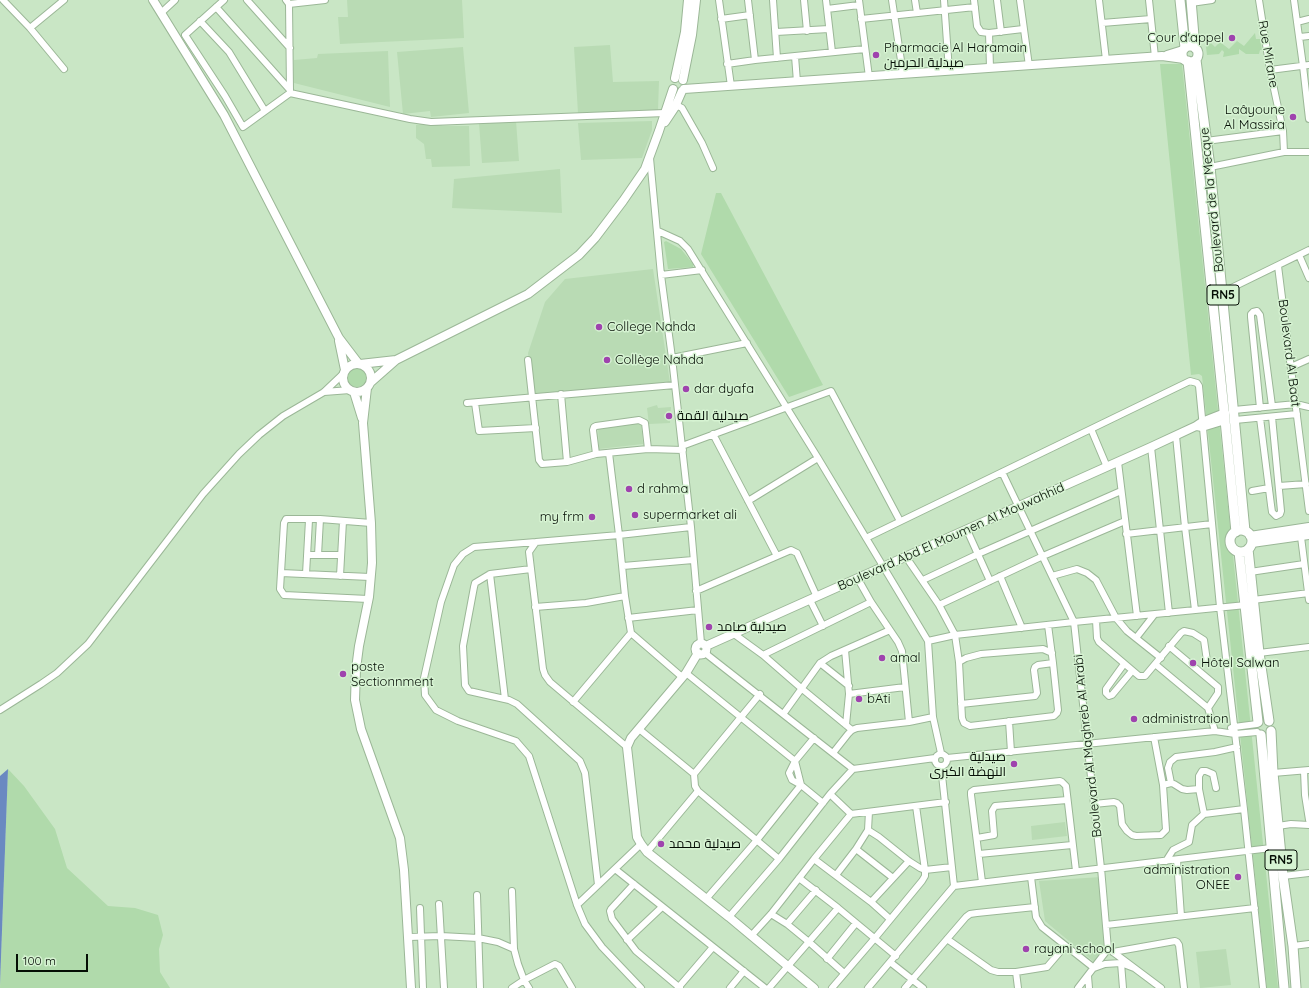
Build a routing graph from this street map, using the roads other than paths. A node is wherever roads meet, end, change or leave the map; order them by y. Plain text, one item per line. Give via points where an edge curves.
1 (3, 0) edge
2 (152, 0) edge
3 (175, 0) edge
4 (224, 0) edge
5 (247, 0) edge
6 (324, 0) edge
7 (688, 0) edge
8 (696, 0) edge
9 (719, 0) edge
10 (748, 0) edge
11 (773, 0) edge
12 (804, 0) edge
13 (826, 0) edge
14 (892, 0) edge
15 (915, 0) edge
16 (944, 0) edge
17 (974, 0) edge
18 (997, 0) edge
19 (1020, 0) edge
20 (1099, 0) edge
21 (1107, 0) edge
22 (1149, 0) edge
23 (1180, 0) edge
24 (1212, 0) edge
25 (1259, 0) edge
26 (1294, 0) edge
27 (61, 1) edge
28 (288, 2) edge
29 (1191, 2) edge
30 (859, 3) edge
31 (216, 7) junction
32 (975, 7) junction
33 (827, 9) junction
34 (945, 10) junction
35 (160, 13) junction
36 (916, 13) junction
37 (750, 15) junction
38 (894, 16) junction
39 (721, 19) junction
40 (861, 19) junction
41 (1151, 19) junction
42 (1309, 19) edge
43 (200, 21) junction
44 (1297, 22) junction
45 (1102, 24) junction
46 (30, 28) junction
47 (829, 29) junction
48 (1023, 29) junction
49 (776, 32) junction
50 (807, 32) junction
51 (1001, 32) junction
52 (989, 33) junction
53 (1309, 36) edge
54 (1300, 37) junction
55 (290, 48) junction
56 (865, 49) junction
57 (832, 52) junction
58 (794, 56) junction
59 (1187, 56) junction
60 (1158, 57) junction
61 (776, 58) junction
62 (755, 60) junction
63 (1106, 60) junction
64 (727, 64) junction
65 (1306, 65) edge
66 (1029, 66) junction
67 (990, 68) junction
68 (64, 69) dead end
69 (1270, 70) junction
70 (949, 71) junction
71 (903, 74) junction
72 (869, 77) junction
73 (681, 79) junction
74 (797, 82) junction
75 (721, 86) junction
76 (731, 86) junction
77 (673, 89) junction
78 (683, 90) junction
79 (290, 91) junction
80 (1308, 102) edge
81 (676, 105) junction
82 (265, 111) junction
83 (666, 113) junction
84 (1309, 119) edge
85 (659, 131) junction
86 (1283, 131) junction
87 (1206, 142) junction
88 (1284, 152) junction
89 (1309, 152) edge
90 (650, 158) junction
91 (1210, 167) junction
92 (714, 168) dead end
93 (658, 231) junction
94 (1309, 250) edge
95 (1299, 255) junction
96 (1278, 266) junction
97 (702, 270) junction
98 (662, 275) junction
99 (1309, 278) edge
100 (1222, 292) junction
101 (339, 338) junction
102 (747, 343) junction
103 (672, 358) junction
104 (1309, 358) edge
105 (396, 360) junction
106 (528, 360) dead end
107 (359, 364) junction
108 (1291, 367) junction
109 (344, 372) junction
110 (369, 385) junction
111 (675, 385) junction
112 (352, 391) junction
113 (324, 392) junction
114 (561, 394) junction
115 (531, 396) junction
116 (467, 403) dead end
117 (476, 403) junction
118 (1296, 404) junction
119 (1272, 406) junction
120 (1309, 406) edge
121 (787, 407) junction
122 (1260, 408) junction
123 (1297, 414) junction
124 (1230, 416) junction
125 (1272, 417) junction
126 (1260, 418) junction
127 (363, 423) junction
128 (1200, 425) junction
129 (536, 428) junction
130 (1091, 429) junction
131 (713, 434) junction
132 (1176, 436) junction
133 (1151, 447) junction
134 (682, 448) junction
135 (648, 450) junction
136 (609, 453) junction
137 (596, 454) junction
138 (818, 458) junction
139 (567, 462) junction
140 (1118, 462) junction
141 (1107, 467) junction
142 (1002, 472) junction
143 (1306, 484) junction
144 (1279, 486) junction
145 (1269, 488) junction
146 (1252, 491) dead end
147 (1121, 492) junction
148 (748, 501) junction
149 (1020, 506) junction
150 (1309, 511) edge
151 (320, 519) junction
152 (309, 520) junction
153 (343, 521) junction
154 (1125, 521) junction
155 (900, 522) junction
156 (371, 523) junction
157 (1212, 524) junction
158 (691, 527) junction
159 (1185, 527) junction
160 (1309, 527) edge
161 (967, 530) junction
162 (1031, 530) junction
163 (1160, 531) junction
164 (1126, 534) junction
165 (619, 535) junction
166 (1305, 536) edge
167 (866, 538) junction
168 (1245, 540) junction
169 (536, 542) junction
170 (307, 554) junction
171 (318, 554) junction
172 (341, 554) junction
173 (978, 554) junction
174 (777, 556) junction
175 (1043, 556) junction
176 (906, 557) junction
177 (693, 560) junction
178 (1304, 564) junction
179 (623, 566) junction
180 (884, 567) junction
181 (531, 569) junction
182 (1250, 572) junction
183 (281, 573) junction
184 (306, 574) junction
185 (490, 574) junction
186 (340, 576) junction
187 (1000, 576) junction
188 (1052, 576) junction
189 (370, 577) junction
190 (858, 579) junction
191 (922, 580) junction
192 (990, 581) junction
193 (696, 591) junction
194 (1309, 593) edge
195 (625, 596) junction
196 (814, 598) junction
197 (368, 600) junction
198 (1309, 600) edge
199 (871, 602) junction
200 (1249, 602) junction
201 (939, 605) junction
202 (535, 607) junction
203 (1220, 607) junction
204 (698, 610) junction
205 (1195, 610) junction
206 (1169, 613) junction
207 (1154, 615) junction
208 (1137, 616) junction
209 (628, 618) junction
210 (1116, 618) junction
211 (1096, 620) junction
212 (1074, 622) junction
213 (1048, 625) junction
214 (823, 626) junction
215 (1022, 628) junction
216 (890, 630) junction
217 (631, 633) junction
218 (734, 634) junction
219 (955, 635) junction
220 (1136, 638) junction
221 (928, 641) junction
222 (1169, 646) junction
223 (1309, 648) edge
224 (703, 649) junction
225 (845, 650) junction
226 (1052, 653) junction
227 (1259, 653) junction
228 (763, 655) junction
229 (1161, 658) junction
230 (1207, 661) dead end
231 (959, 662) junction
232 (820, 663) junction
233 (1054, 663) junction
234 (1124, 664) junction
235 (1154, 664) junction
236 (1132, 671) junction
237 (684, 675) junction
238 (849, 686) junction
239 (801, 688) junction
240 (905, 688) junction
241 (760, 694) junction
242 (849, 694) junction
243 (505, 699) junction
244 (574, 702) junction
245 (961, 704) junction
246 (1208, 708) junction
247 (0, 710) edge
248 (784, 713) junction
249 (742, 717) junction
250 (933, 717) junction
251 (1009, 721) junction
252 (1269, 721) junction
253 (908, 722) junction
254 (846, 725) junction
255 (1234, 726) junction
256 (1258, 728) junction
257 (639, 729) junction
258 (852, 730) junction
259 (1215, 731) junction
260 (1271, 731) junction
261 (1225, 732) junction
262 (1235, 734) junction
263 (1154, 737) junction
264 (814, 738) junction
265 (1088, 744) junction
266 (627, 747) junction
267 (1237, 747) junction
268 (1012, 752) junction
269 (833, 753) junction
270 (941, 753) junction
271 (935, 758) junction
272 (947, 758) junction
273 (795, 761) junction
274 (941, 766) junction
275 (853, 769) junction
276 (1306, 771) edge
277 (1273, 773) junction
278 (694, 774) junction
279 (1171, 783) junction
280 (801, 785) junction
281 (1163, 785) junction
282 (1216, 788) dead end
283 (1199, 789) junction
284 (698, 791) junction
285 (830, 794) junction
286 (1307, 795) edge
287 (1067, 800) junction
288 (946, 802) junction
289 (823, 803) junction
290 (1094, 804) junction
291 (916, 806) junction
292 (1244, 809) junction
293 (870, 812) junction
294 (851, 814) junction
295 (1204, 814) junction
296 (1309, 820) edge
297 (1309, 825) edge
298 (1278, 826) junction
299 (868, 830) junction
300 (977, 838) junction
301 (757, 840) junction
302 (641, 844) junction
303 (1072, 845) junction
304 (1271, 848) junction
305 (856, 849) junction
306 (1248, 851) junction
307 (647, 852) junction
308 (979, 854) junction
309 (779, 859) junction
310 (814, 859) junction
311 (1177, 860) junction
312 (909, 861) junction
313 (1166, 861) junction
314 (952, 867) junction
315 (615, 868) junction
316 (1101, 868) junction
317 (925, 870) junction
318 (1076, 870) junction
319 (1309, 873) edge
320 (836, 875) junction
321 (1283, 876) junction
322 (1031, 877) junction
323 (799, 878) junction
324 (893, 878) junction
325 (982, 882) junction
326 (634, 884) junction
327 (598, 885) junction
328 (954, 886) junction
329 (816, 890) junction
330 (512, 891) dead end
331 (477, 895) dead end
332 (706, 899) junction
333 (871, 902) junction
334 (439, 904) dead end
335 (577, 905) junction
336 (662, 907) junction
337 (1035, 907) junction
338 (420, 908) dead end
339 (838, 908) junction
340 (1255, 908) junction
341 (771, 914) junction
342 (1182, 916) junction
343 (729, 917) junction
344 (890, 919) junction
345 (856, 923) junction
346 (787, 924) junction
347 (1106, 925) junction
348 (421, 936) junction
349 (441, 936) junction
350 (751, 936) junction
351 (409, 937) junction
352 (478, 938) junction
353 (875, 938) junction
354 (947, 939) junction
355 (627, 940) junction
356 (809, 942) junction
357 (1309, 944) edge
358 (1065, 946) junction
359 (1292, 946) junction
360 (713, 947) junction
361 (514, 949) junction
362 (1111, 951) junction
363 (896, 956) junction
364 (827, 959) junction
365 (890, 962) junction
366 (1121, 963) junction
367 (788, 967) junction
368 (1094, 968) junction
369 (1134, 968) junction
370 (744, 972) junction
371 (1016, 972) junction
372 (844, 973) junction
373 (1088, 976) junction
374 (913, 979) junction
375 (524, 980) junction
376 (411, 988) edge
377 (423, 988) edge
378 (444, 988) edge
379 (480, 988) edge
380 (512, 988) edge
381 (529, 988) edge
382 (572, 988) edge
383 (641, 988) edge
384 (679, 988) edge
385 (730, 988) edge
386 (765, 988) edge
387 (769, 988) edge
388 (813, 988) edge
389 (832, 988) edge
390 (868, 988) edge
391 (905, 988) edge
392 (924, 988) edge
393 (1018, 988) edge
394 (1078, 988) edge
395 (1089, 988) edge
396 (1123, 988) edge
397 (1161, 988) edge
398 (1184, 988) edge
399 (1263, 988) edge
400 (1284, 988) edge
401 (1296, 988) edge

1 - 46 street
2 - 35 main road
3 - 35 street
4 - 31 street
5 - 55 street
6 - 28 street
7 - 73 main road
8 - 73 main road via 691,41
9 - 39 street
10 - 37 street
11 - 49 street
12 - 50 street
13 - 33 street
14 - 38 street
15 - 36 street
16 - 34 street
17 - 32 street
18 - 51 street
19 - 48 street
20 - 21 street
20 - 45 street
22 - 41 street
23 - 59 main road, Boulevard de la Mecque / RN5
24 - 29 street
25 - 69 street, Rue Mirane
26 - 44 street
27 - 46 street
28 - 55 street
29 - 59 main road via 1195,48 1189,46
30 - 33 street
30 - 40 street
31 - 43 street
31 - 79 street
32 - 34 street
32 - 52 street via 979,30
33 - 47 street
34 - 36 street
34 - 70 street
35 - 101 main road via 224,115
36 - 38 street
37 - 39 street
37 - 62 street
38 - 40 street
38 - 71 street
39 - 64 street
40 - 56 street
41 - 45 street
41 - 60 street
42 - 44 street
43 - 82 street via 229,52
43 - 82 street via 185,35 243,127
44 - 54 street
45 - 63 street
46 - 68 street
47 - 50 street
47 - 57 street
48 - 51 street
48 - 66 street
49 - 50 street
49 - 61 street
51 - 52 street
52 - 67 street
53 - 54 street
54 - 65 street
55 - 79 street
56 - 57 street
56 - 72 street
57 - 58 street
58 - 61 street
58 - 74 street
59 - 60 main road
59 - 87 main road, Boulevard de la Mecque / RN5
59 - 124 main road, Boulevard de la Mecque / RN5
60 - 63 main road
61 - 62 street
62 - 64 street
63 - 66 main road
64 - 76 street
65 - 69 street
65 - 80 street
66 - 67 main road
67 - 70 main road
69 - 86 street, Rue Mirane
70 - 71 main road
71 - 72 main road
72 - 74 main road
73 - 75 main road via 692,83
73 - 77 main road via 672,83
73 - 78 main road via 685,86
74 - 76 main road
75 - 76 main road
75 - 78 main road
77 - 78 main road
77 - 83 main road
78 - 81 main road
79 - 82 street
79 - 83 street via 430,122
80 - 84 street
81 - 85 main road
81 - 92 street via 682,108
83 - 85 main road
85 - 90 main road
86 - 87 street
86 - 88 street, Rue Mirane
87 - 91 main road, Boulevard de la Mecque / RN5
88 - 89 street
88 - 91 street
90 - 93 street
90 - 105 main road via 645,170 595,238 579,255 528,294
91 - 100 main road, Boulevard de la Mecque / RN5
93 - 97 street via 688,248
93 - 98 street
94 - 95 street
95 - 96 street
95 - 99 street
96 - 100 street
96 - 108 street, Boulevard Al Baat
97 - 98 street
97 - 102 street
98 - 103 street
100 - 124 main road, Boulevard de la Mecque / RN5
101 - 107 main road
101 - 109 main road
102 - 103 street
102 - 121 street
103 - 111 street
104 - 108 street
105 - 107 main road
105 - 110 main road
106 - 115 street
107 - 109 main road via 348,366
107 - 110 main road via 366,366 370,371
108 - 118 street, Boulevard Al Baat
109 - 112 main road via 344,383
109 - 113 street
110 - 112 main road via 361,392
110 - 127 main road
111 - 114 street
111 - 134 street
112 - 113 street
112 - 127 main road
113 - 247 street via 283,416 238,454 203,494 88,644 57,673
114 - 115 street
114 - 139 street
115 - 117 street
115 - 129 street
116 - 117 street
117 - 129 street via 479,431
118 - 119 street
118 - 120 street
118 - 123 street, Boulevard Al Baat
119 - 122 street
119 - 122 street via 1260,315 1257,311 1250,317
121 - 131 street
121 - 138 street
121 - 155 street via 831,391
122 - 124 street
123 - 125 street
123 - 143 street, Boulevard Al Baat
124 - 126 street
124 - 128 main road, Boulevard Abd El Moumen Al Mouwahhid
124 - 168 main road, Boulevard de la Mecque / RN5
125 - 126 street
125 - 144 street
126 - 145 street
127 - 156 main road
128 - 130 street via 1199,386 1192,381
128 - 132 main road, Boulevard Abd El Moumen Al Mouwahhid
128 - 157 street
129 - 139 street via 539,460 542,464
130 - 141 street
130 - 142 street
131 - 134 street
131 - 148 street
132 - 133 main road, Boulevard Abd El Moumen Al Mouwahhid
132 - 159 street
133 - 140 main road, Boulevard Abd El Moumen Al Mouwahhid
133 - 163 street
134 - 135 street
134 - 158 street
135 - 136 street
135 - 137 street via 645,423 639,420 596,426 593,430
136 - 137 street
136 - 165 street
137 - 139 street
138 - 148 street
138 - 167 street
140 - 141 main road, Boulevard Abd El Moumen Al Mouwahhid
140 - 147 street
141 - 149 main road, Boulevard Abd El Moumen Al Mouwahhid
142 - 149 street, Boulevard Al Maghreb Al Arabi
142 - 155 street
143 - 144 street
143 - 150 street, Boulevard Al Baat
144 - 145 street via 1282,511 1279,515 1272,512
145 - 146 street
147 - 154 street
147 - 162 street
148 - 174 street
149 - 161 main road, Boulevard Abd El Moumen Al Mouwahhid
149 - 162 street, Boulevard Al Maghreb Al Arabi
151 - 152 street
151 - 153 street
151 - 171 street
152 - 170 street
152 - 183 street via 285,520
153 - 156 street
153 - 172 street
154 - 164 street
154 - 175 street
155 - 167 street
156 - 189 main road
157 - 159 street
157 - 203 street
158 - 165 street
158 - 177 street
159 - 163 street
159 - 205 street
160 - 168 main road
161 - 173 street
161 - 176 main road, Boulevard Abd El Moumen Al Mouwahhid
162 - 173 street
162 - 175 street, Boulevard Al Maghreb Al Arabi
163 - 164 street
163 - 206 street
164 - 208 street
165 - 169 street
165 - 179 street
166 - 168 main road
166 - 178 street
167 - 180 street
168 - 182 main road, Boulevard de la Mecque / RN5
168 - 200 main road, Boulevard de la Mecque / RN5
169 - 181 street via 529,552
169 - 335 street via 474,547 463,554 454,565 441,602 424,678 425,695 436,710 458,721 516,741 529,756
170 - 171 street
170 - 184 street
171 - 172 street
172 - 186 street
173 - 191 street
173 - 192 street
174 - 193 street
174 - 196 street via 791,550 797,553
175 - 187 street
175 - 188 street, Boulevard Al Maghreb Al Arabi
176 - 180 main road, Boulevard Abd El Moumen Al Mouwahhid
176 - 191 street
177 - 179 street
177 - 193 street
178 - 182 street
178 - 194 street
179 - 195 street
180 - 190 main road, Boulevard Abd El Moumen Al Mouwahhid
180 - 221 street
181 - 185 street
181 - 202 street
182 - 200 main road, Boulevard de la Mecque / RN5
183 - 184 street
183 - 197 street via 280,589 284,595
184 - 186 street
185 - 243 street
185 - 243 street via 474,586 463,646 465,685 469,691
186 - 189 street
187 - 192 street
187 - 215 street
188 - 210 street via 1078,569 1087,573 1096,580
188 - 212 street, Boulevard Al Maghreb Al Arabi
189 - 197 main road
190 - 196 main road, Boulevard Abd El Moumen Al Mouwahhid
190 - 199 street
191 - 201 street
192 - 201 street
193 - 204 street
194 - 198 street
194 - 200 street
195 - 202 street via 586,603
195 - 209 street
196 - 214 street
196 - 218 main road, Boulevard Abd El Moumen Al Mouwahhid
197 - 351 main road via 356,669 355,700 361,729 400,838
199 - 214 street
199 - 216 street
200 - 203 street
200 - 227 main road, Boulevard de la Mecque / RN5
200 - 256 main road, Boulevard de la Mecque / RN5
201 - 219 street
202 - 244 street via 543,668 550,682
203 - 205 street
203 - 255 street
204 - 209 street
204 - 224 street
205 - 206 street
206 - 207 street
207 - 208 street
207 - 220 street
208 - 210 street
209 - 217 street
210 - 211 street
210 - 220 street
211 - 212 street
211 - 234 street via 1099,642
212 - 213 street
212 - 265 street, Boulevard Al Maghreb Al Arabi
213 - 215 street
213 - 226 street
214 - 228 street
215 - 219 street
216 - 225 street
216 - 240 street via 902,651
217 - 237 street
217 - 244 street
218 - 224 main road, Boulevard Abd El Moumen Al Mouwahhid
218 - 228 street
219 - 221 street
219 - 231 street
220 - 229 street
221 - 250 street
222 - 229 street
222 - 230 street via 1181,633 1193,632 1204,640
222 - 246 street via 1218,687 1218,693
223 - 227 street
224 - 237 main road
224 - 241 street
225 - 232 street
225 - 238 street
226 - 231 street via 1043,649 981,654
226 - 233 street
227 - 252 main road, Boulevard de la Mecque / RN5
228 - 239 street
229 - 235 street
231 - 245 street
232 - 238 street
232 - 239 street
233 - 245 street via 1035,667 1035,696
233 - 251 street via 1057,713 1054,716
234 - 236 street
234 - 236 street via 1106,689 1109,696
235 - 236 street via 1142,677
235 - 246 street
237 - 249 street
237 - 257 main road
238 - 242 street
239 - 248 street
239 - 254 street
240 - 242 street
240 - 253 street
241 - 248 street
241 - 249 street
242 - 254 street
243 - 327 street via 517,704 582,765
244 - 266 street
245 - 251 street via 963,721 970,726
246 - 259 street
248 - 264 street
249 - 273 street
249 - 278 street
250 - 253 street
250 - 270 street
251 - 268 street
252 - 256 main road via 1265,719
252 - 260 main road, RN5 via 1272,724
253 - 258 street
254 - 258 street
255 - 256 street
255 - 261 street
255 - 262 street
256 - 260 main road via 1266,735
256 - 262 street
256 - 304 main road, Boulevard de la Mecque / RN5
257 - 266 main road
257 - 278 street
258 - 269 street
259 - 261 street
259 - 263 street
260 - 277 main road, RN5
261 - 262 street
262 - 267 street
263 - 265 street
263 - 281 street
264 - 269 street
264 - 273 street
265 - 268 street
265 - 290 street, Boulevard Al Maghreb Al Arabi
266 - 302 main road via 636,831
267 - 279 street via 1176,757 1168,768
267 - 292 street
268 - 272 street
269 - 275 street
270 - 271 street
270 - 272 street
271 - 274 street
271 - 275 street
272 - 274 street
273 - 280 street via 789,773 792,780
274 - 288 street
275 - 285 street
276 - 277 street
276 - 286 street
277 - 298 main road, RN5
278 - 284 street
279 - 281 street
279 - 283 street via 1182,789
280 - 289 street
280 - 301 street
281 - 290 street via 1166,830 1161,835 1132,835 1122,824 1118,803
282 - 283 street via 1213,774 1202,771 1199,776
283 - 295 street
284 - 301 street
284 - 307 street
285 - 289 street
285 - 294 street
286 - 296 street
287 - 300 street via 995,806 992,811 994,835
287 - 300 street via 1066,786 1060,781 974,790 971,794
287 - 303 street
288 - 291 street
288 - 314 street
289 - 309 street
290 - 316 street, Boulevard Al Maghreb Al Arabi
291 - 293 street
291 - 317 street
292 - 295 street
292 - 306 street
293 - 294 street
293 - 299 street
294 - 310 street
295 - 313 street via 1192,825 1189,842 1173,850
297 - 298 street
298 - 321 main road, RN5
299 - 305 street
299 - 312 street
300 - 308 street
301 - 309 street
301 - 332 street
302 - 307 main road
302 - 315 street
303 - 308 street
303 - 318 street
304 - 306 street
304 - 400 main road, Boulevard de la Mecque / RN5
305 - 320 street
305 - 324 street
306 - 311 street
306 - 340 street
307 - 332 main road
308 - 325 street
309 - 343 street
310 - 320 street
310 - 323 street
311 - 313 street
311 - 342 street
312 - 317 street
312 - 324 street
313 - 316 street
314 - 317 street
314 - 328 street
315 - 326 street
315 - 327 street
316 - 318 street
316 - 347 street, Boulevard Al Maghreb Al Arabi
317 - 344 street via 922,881
318 - 322 street
319 - 321 street
320 - 333 street
321 - 359 main road, RN5
322 - 325 street
322 - 337 street
323 - 329 street
323 - 341 street
324 - 333 street
325 - 328 street
326 - 336 street
326 - 355 street via 610,911 612,919
327 - 335 street
328 - 363 street
329 - 339 street
329 - 346 street
330 - 361 street
331 - 352 street
332 - 343 main road
333 - 344 street
334 - 349 street
335 - 383 street via 594,937
336 - 355 street
336 - 360 street
337 - 354 street via 970,914
337 - 358 street via 1036,917 1042,927
338 - 348 street
339 - 345 street
339 - 356 street
340 - 342 street
340 - 399 street
341 - 346 street
341 - 350 street
342 - 347 street
343 - 350 main road
344 - 353 street
345 - 353 street
345 - 364 street
346 - 356 street
347 - 362 street, Boulevard Al Maghreb Al Arabi
348 - 349 street
348 - 351 street
348 - 377 street
349 - 352 street
349 - 378 street
350 - 367 main road
351 - 376 main road
352 - 361 street via 498,942
352 - 379 street
353 - 363 street
353 - 372 street
354 - 371 street via 992,970
354 - 374 street
355 - 384 street
356 - 364 street
356 - 367 street
357 - 359 street
358 - 368 street
358 - 371 street via 1046,967
359 - 401 main road, RN5
360 - 370 street
360 - 384 street
361 - 375 street
362 - 368 street
362 - 369 street
362 - 398 street via 1178,942
363 - 365 street
364 - 372 street
365 - 374 street
365 - 390 street
366 - 368 street
366 - 369 street
366 - 396 street
367 - 387 street
367 - 388 main road
368 - 373 street
369 - 397 street
370 - 385 street
370 - 386 street
371 - 393 street
372 - 389 street
373 - 394 street
373 - 395 street
374 - 391 street
374 - 392 street
375 - 380 street
375 - 381 street
375 - 382 street via 555,964 559,966

